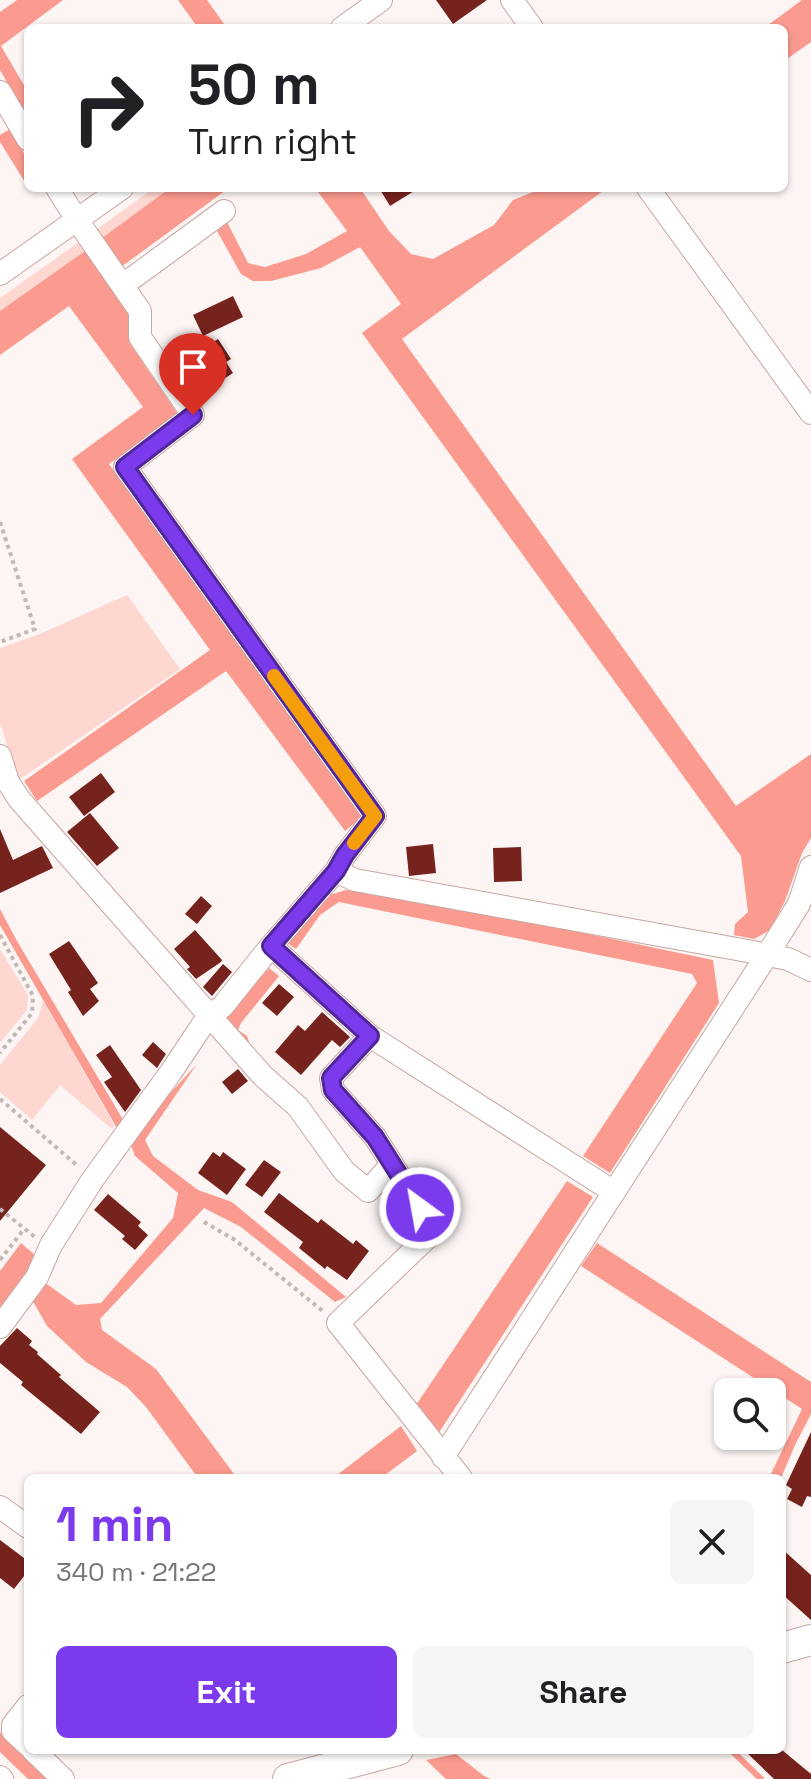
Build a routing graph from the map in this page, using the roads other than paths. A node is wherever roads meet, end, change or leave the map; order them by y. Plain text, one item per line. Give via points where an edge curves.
1 (381, 0) edge
2 (512, 0) edge
3 (348, 24) edge
4 (529, 24) edge
5 (0, 92) edge
6 (24, 132) edge
7 (60, 192) edge
8 (116, 192) edge
9 (651, 192) edge
10 (224, 211) dead end
11 (77, 220) junction
12 (0, 274) edge
13 (123, 285) junction
14 (811, 413) edge
15 (0, 756) edge
16 (811, 867) edge
17 (336, 871) junction
18 (271, 946) junction
19 (767, 955) junction
20 (811, 970) edge
21 (209, 1015) junction
22 (370, 1036) junction
23 (392, 1164) junction
24 (614, 1192) junction
25 (0, 1327) edge
26 (443, 1457) junction
27 (458, 1474) edge
28 (0, 1507) edge
29 (24, 1524) edge
30 (811, 1640) edge
31 (786, 1647) edge
32 (24, 1711) edge
33 (24, 1741) edge
34 (37, 1754) edge
35 (383, 1754) edge
36 (63, 1779) edge
37 (288, 1779) edge

1 - 3 street
2 - 4 street
5 - 6 street
7 - 11 street
8 - 11 street
9 - 14 street
10 - 13 street
11 - 12 street
11 - 13 street
13 - 17 street via 140,311 140,337 193,415 125,467 375,816
15 - 21 street via 19,799
16 - 19 street via 799,904
17 - 18 street
17 - 19 street via 355,880
18 - 21 street via 222,1007
18 - 22 street
19 - 20 street
19 - 24 street
21 - 23 street via 298,1107 344,1171 368,1191
21 - 25 street via 93,1179 37,1277
22 - 23 street via 331,1078 333,1090
22 - 24 street
23 - 26 street via 434,1231 338,1323
24 - 26 street
26 - 27 street
28 - 29 street
30 - 31 main road
32 - 33 street via 13,1731
34 - 36 street
35 - 37 main road

